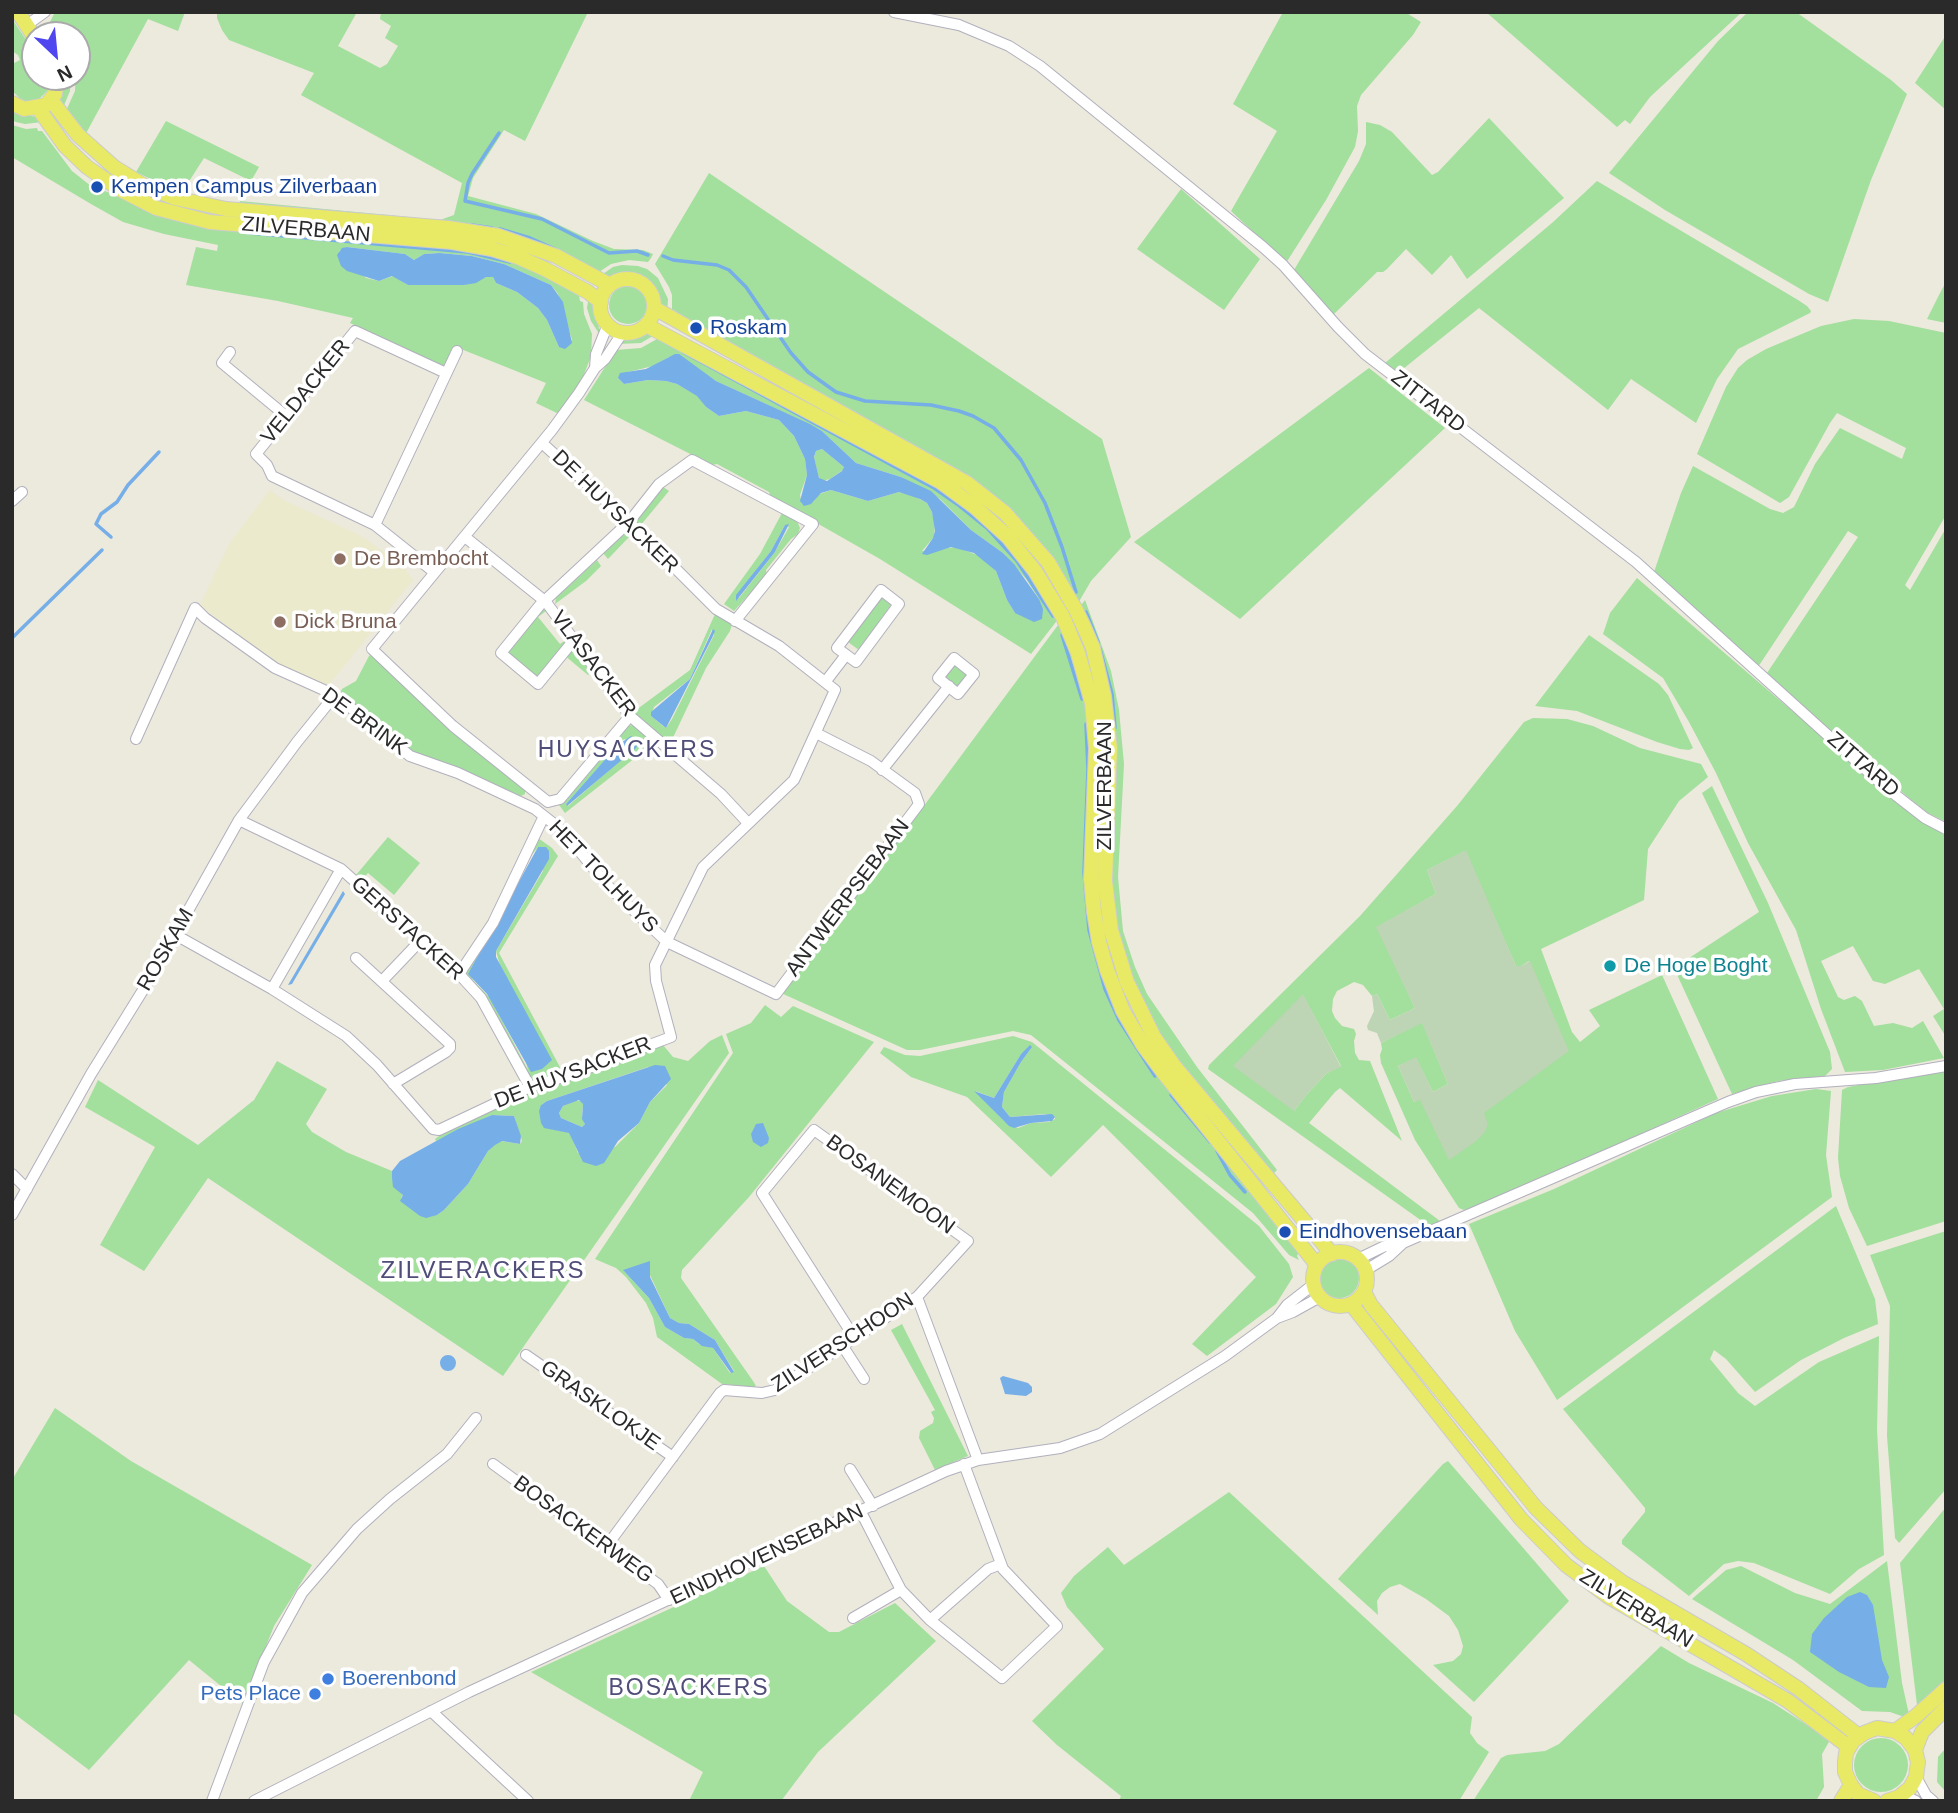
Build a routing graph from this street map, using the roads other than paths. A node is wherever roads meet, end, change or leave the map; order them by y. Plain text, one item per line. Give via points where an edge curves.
1 (45, 12) edge
2 (894, 12) edge
3 (24, 20) edge
4 (55, 91) edge
5 (12, 103) edge
6 (45, 104) junction
7 (610, 285) junction
8 (601, 302) junction
9 (654, 308) junction
10 (608, 324) junction
11 (646, 325) junction
12 (623, 332) junction
13 (457, 351) dead end
14 (230, 352) dead end
15 (595, 368) junction
16 (446, 373) junction
17 (286, 416) junction
18 (542, 443) junction
19 (22, 492) dead end
20 (12, 501) edge
21 (629, 522) junction
22 (375, 524) junction
23 (465, 537) junction
24 (435, 572) junction
25 (546, 602) junction
26 (735, 621) junction
27 (574, 639) junction
28 (846, 655) junction
29 (826, 681) junction
30 (949, 687) dead end
31 (335, 695) junction
32 (630, 716) junction
33 (816, 733) junction
34 (136, 739) dead end
35 (882, 770) junction
36 (544, 816) junction
37 (239, 820) junction
38 (748, 823) junction
39 (1946, 829) edge
40 (341, 869) junction
41 (174, 934) junction
42 (421, 940) junction
43 (667, 942) junction
44 (356, 958) dead end
45 (459, 974) junction
46 (382, 981) junction
47 (272, 989) junction
48 (776, 993) joint
49 (1946, 1066) edge
50 (393, 1084) junction
51 (530, 1087) junction
52 (12, 1174) edge
53 (27, 1189) junction
54 (12, 1215) edge
55 (968, 1241) joint
56 (1332, 1254) junction
57 (1362, 1264) junction
58 (1317, 1265) junction
59 (1317, 1291) junction
60 (1364, 1292) junction
61 (917, 1297) junction
62 (1350, 1304) junction
63 (854, 1337) junction
64 (842, 1345) junction
65 (526, 1355) dead end
66 (864, 1379) dead end
67 (477, 1418) dead end
68 (673, 1457) junction
69 (978, 1460) junction
70 (493, 1464) dead end
71 (964, 1464) junction
72 (850, 1469) dead end
73 (873, 1506) junction
74 (861, 1512) junction
75 (606, 1547) junction
76 (1000, 1564) junction
77 (901, 1590) junction
78 (669, 1600) junction
79 (853, 1618) dead end
80 (930, 1620) junction
81 (1946, 1689) edge
82 (1946, 1708) edge
83 (431, 1711) junction
84 (1895, 1731) junction
85 (1854, 1741) junction
86 (1914, 1750) junction
87 (1916, 1777) junction
88 (1851, 1785) junction
89 (1909, 1798) edge
90 (1868, 1800) edge
91 (212, 1801) edge
92 (254, 1801) edge
93 (528, 1801) edge
94 (1841, 1801) edge
95 (1887, 1801) edge
96 (1933, 1801) edge

1 - 3 street
2 - 39 street, ZITTARD via 959,24 1040,66 1263,247 1365,354 1636,562 1884,786
4 - 6 main road
5 - 6 main road via 23,109
6 - 7 main road, ZILVERBAAN via 114,167 175,198 226,209 499,236 548,253
6 - 8 main road, ZILVERBAAN via 65,146 87,167 156,208 210,222 473,245 532,262
7 - 8 main road
7 - 9 main road via 624,279 639,281 650,291
8 - 10 main road
9 - 11 main road
9 - 56 main road, ZILVERBAAN via 967,483 1005,513 1048,562 1093,648 1104,696 1110,748 1106,892 1111,930 1127,982 1154,1037 1175,1067
10 - 12 main road
10 - 15 street
11 - 12 main road
11 - 58 main road, ZILVERBAAN via 941,482 1008,537 1035,571 1068,629 1091,704 1096,748 1094,912 1119,1001 1166,1076
12 - 15 street
13 - 16 street
14 - 17 street via 222,363
15 - 18 street
16 - 17 street, VELDACKER via 355,331
16 - 22 street
17 - 22 street, VELDACKER via 256,453 272,477
18 - 21 street, DE HUYSACKER
18 - 23 street
19 - 20 street
21 - 25 street
21 - 26 street, DE HUYSACKER via 706,601
21 - 26 street via 659,484 692,460 813,524
22 - 24 street, VELDACKER
23 - 24 street
23 - 25 street, VLASACKER
24 - 32 street via 372,649 453,726 545,800 560,799
25 - 27 street, VLASACKER
25 - 27 street via 501,653 538,684
26 - 29 street, DE HUYSACKER
27 - 32 street, VLASACKER
28 - 28 street via 856,662 899,604 881,590 837,649
28 - 29 street
29 - 33 street, DE HUYSACKER via 835,692
30 - 35 street
31 - 34 street, DE BRINK via 275,668 195,608
31 - 36 street, DE BRINK via 410,756 458,773
31 - 37 street, ROSKAM
32 - 38 street, VLASACKER
33 - 35 street, ANTWERPSEBAAN via 858,752
33 - 38 street, DE HUYSACKER via 794,780
35 - 48 street, ANTWERPSEBAAN via 915,793 919,804
36 - 43 street, HET TOLHUYS
36 - 45 street via 493,923
37 - 40 street, GERSTACKER
37 - 41 street, ROSKAM
38 - 43 street, DE HUYSACKER via 703,867
40 - 42 street, GERSTACKER
40 - 47 street
41 - 47 street, DE HUYSACKER
41 - 53 street, ROSKAM
42 - 45 street, GERSTACKER
42 - 46 street
43 - 48 street, HET TOLHUYS
43 - 51 street, DE HUYSACKER via 655,965 671,1037
44 - 46 street
45 - 51 street, GERSTACKER via 481,998
46 - 50 street via 450,1044 446,1052
47 - 50 street, DE HUYSACKER via 346,1036
49 - 57 street via 1756,1092
50 - 51 street, DE HUYSACKER via 429,1125 439,1130
52 - 53 street
53 - 54 street, ROSKAM
55 - 61 street, ZILVERSCHOON
55 - 63 street, BOSANEMOON via 814,1130 762,1193
56 - 57 main road via 1341,1252
56 - 58 main road
57 - 60 main road via 1367,1281
58 - 59 main road
59 - 62 main road via 1334,1305
59 - 69 street, EINDHOVENSEBAAN via 1287,1305 1277,1318 1225,1356 1100,1434 1060,1448
60 - 62 main road
60 - 85 main road, ZILVERBAAN via 1536,1508 1580,1552 1799,1689
61 - 63 street, ZILVERSCHOON
61 - 69 street
62 - 85 main road, ZILVERBAAN via 1521,1519 1566,1564 1609,1597
63 - 64 street, ZILVERSCHOON
64 - 66 street
64 - 68 street, ZILVERSCHOON via 775,1390 724,1391
65 - 68 street, GRASKLOKJE
67 - 91 street via 447,1454 357,1529 302,1593 264,1662
68 - 75 street, ZILVERSCHOON
69 - 71 street, EINDHOVENSEBAAN
70 - 75 street, BOSACKERWEG
71 - 73 street, EINDHOVENSEBAAN
71 - 76 street
72 - 73 street
73 - 74 street, EINDHOVENSEBAAN
74 - 77 street
74 - 78 street, EINDHOVENSEBAAN
75 - 78 street, BOSACKERWEG via 658,1584
76 - 80 street via 988,1569
76 - 80 street via 1057,1626 1002,1678
77 - 79 street
77 - 80 street
78 - 83 street, EINDHOVENSEBAAN
81 - 84 main road
82 - 86 main road via 1922,1732
83 - 92 street, EINDHOVENSEBAAN
83 - 93 street
84 - 85 main road via 1877,1728
84 - 86 main road
85 - 88 main road via 1844,1767
86 - 87 main road
87 - 89 main road
87 - 96 street
88 - 90 main road
88 - 94 main road
89 - 95 main road

